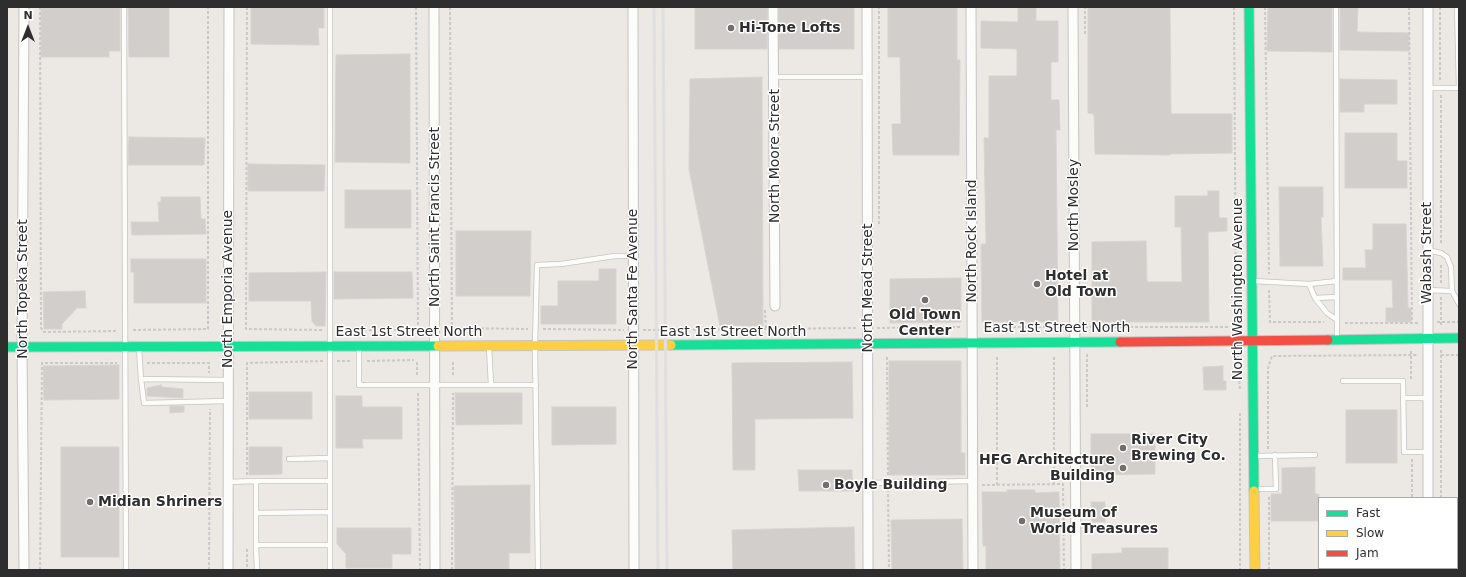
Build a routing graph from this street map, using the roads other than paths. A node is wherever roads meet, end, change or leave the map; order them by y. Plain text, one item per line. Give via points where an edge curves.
1 (24, 7) edge
2 (124, 7) edge
3 (229, 7) edge
4 (330, 7) edge
5 (434, 7) edge
6 (633, 7) edge
7 (773, 7) edge
8 (867, 7) edge
9 (971, 7) edge
10 (1073, 7) edge
11 (1250, 7) edge
12 (1336, 7) edge
13 (1428, 7) edge
14 (1457, 7) edge
15 (774, 77) junction
16 (867, 77) junction
17 (1428, 88) junction
18 (1427, 250) junction
19 (633, 256) junction
20 (1251, 281) junction
21 (1337, 281) junction
22 (1309, 284) junction
23 (1427, 290) junction
24 (1452, 291) junction
25 (1337, 297) junction
26 (1315, 298) junction
27 (1459, 304) edge
28 (775, 306) dead end
29 (1337, 321) junction
30 (1427, 338) junction
31 (1459, 338) edge
32 (1337, 340) junction
33 (1252, 341) junction
34 (1074, 342) junction
35 (972, 343) junction
36 (868, 345) junction
37 (22, 346) junction
38 (125, 346) junction
39 (139, 346) junction
40 (228, 346) junction
41 (330, 346) junction
42 (359, 346) junction
43 (436, 346) junction
44 (489, 346) junction
45 (535, 346) junction
46 (633, 346) junction
47 (7, 347) edge
48 (141, 379) junction
49 (228, 380) junction
50 (1343, 381) dead end
51 (436, 385) junction
52 (490, 385) junction
53 (536, 385) junction
54 (1403, 398) junction
55 (1428, 398) junction
56 (228, 402) junction
57 (1428, 452) junction
58 (1275, 455) junction
59 (1315, 455) dead end
60 (1254, 456) junction
61 (289, 458) dead end
62 (330, 458) junction
63 (256, 481) junction
64 (330, 481) junction
65 (973, 481) junction
66 (228, 482) junction
67 (868, 482) junction
68 (1254, 489) junction
69 (1428, 497) edge
70 (330, 512) junction
71 (256, 513) junction
72 (256, 545) junction
73 (330, 545) junction
74 (24, 570) edge
75 (126, 570) edge
76 (228, 570) edge
77 (257, 570) edge
78 (330, 570) edge
79 (434, 570) edge
80 (538, 570) edge
81 (634, 570) edge
82 (868, 570) edge
83 (973, 570) edge
84 (1076, 570) edge
85 (1255, 570) edge

1 - 37 street, North Topeka Street
2 - 38 lane
3 - 40 street, North Emporia Avenue
4 - 41 lane
5 - 43 street, North Saint Francis Street
6 - 19 street, North Santa Fe Avenue
7 - 15 street, North Moore Street
8 - 16 street, North Mead Street
9 - 35 street, North Rock Island
10 - 34 street, North Mosley
11 - 20 street, North Washington Avenue
12 - 21 lane
13 - 17 street, Wabash Street
14 - 17 lane via 1459,88
15 - 16 lane
15 - 28 street, North Moore Street
16 - 36 street, North Mead Street
17 - 18 street, Wabash Street
18 - 23 street, Wabash Street
18 - 24 lane via 1447,257
19 - 45 lane via 537,265
19 - 46 street, North Santa Fe Avenue
20 - 22 lane
20 - 33 street, North Washington Avenue
21 - 22 lane
21 - 25 lane
22 - 26 lane
23 - 24 lane
23 - 30 street, Wabash Street
24 - 27 lane
25 - 26 lane
25 - 29 lane
26 - 29 lane
29 - 32 lane
30 - 31 street, East 1st Street North
30 - 32 street, East 1st Street North
30 - 55 street, Wabash Street
32 - 33 street, East 1st Street North
33 - 34 street, East 1st Street North
33 - 60 street, North Washington Avenue
34 - 35 street, East 1st Street North
34 - 84 street, North Mosley
35 - 36 street, East 1st Street North
35 - 65 street, North Rock Island
36 - 46 street, East 1st Street North
36 - 67 street, North Mead Street
37 - 38 street, East 1st Street North
37 - 47 street, East 1st Street North
37 - 74 street, North Topeka Street
38 - 39 street, East 1st Street North
38 - 75 lane
39 - 40 street, East 1st Street North
39 - 48 lane
40 - 41 street, East 1st Street North
40 - 49 street, North Emporia Avenue
41 - 42 street, East 1st Street North
41 - 62 lane
42 - 43 street, East 1st Street North
42 - 51 lane via 359,385
43 - 44 street, East 1st Street North
43 - 51 street, North Saint Francis Street
44 - 45 street, East 1st Street North
44 - 52 lane
45 - 46 street, East 1st Street North
45 - 53 lane
46 - 81 street, North Santa Fe Avenue
48 - 49 lane
48 - 56 lane via 144,403
49 - 56 street, North Emporia Avenue
50 - 54 lane via 1403,381
51 - 52 lane
51 - 79 street, North Saint Francis Street
52 - 53 lane
53 - 80 lane
54 - 55 lane
54 - 57 lane via 1404,452
55 - 57 street, Wabash Street
56 - 66 street, North Emporia Avenue
57 - 69 street, Wabash Street
58 - 59 lane
58 - 60 lane
58 - 68 lane via 1276,489
60 - 68 street, North Washington Avenue
61 - 62 lane
62 - 64 lane
63 - 64 lane
63 - 66 lane
63 - 71 lane
64 - 70 lane
65 - 67 lane
65 - 83 street, North Rock Island
66 - 76 street, North Emporia Avenue
67 - 82 street, North Mead Street
68 - 85 street, North Washington Avenue
70 - 71 lane
70 - 73 lane
71 - 72 lane
72 - 73 lane
72 - 77 lane
73 - 78 lane

